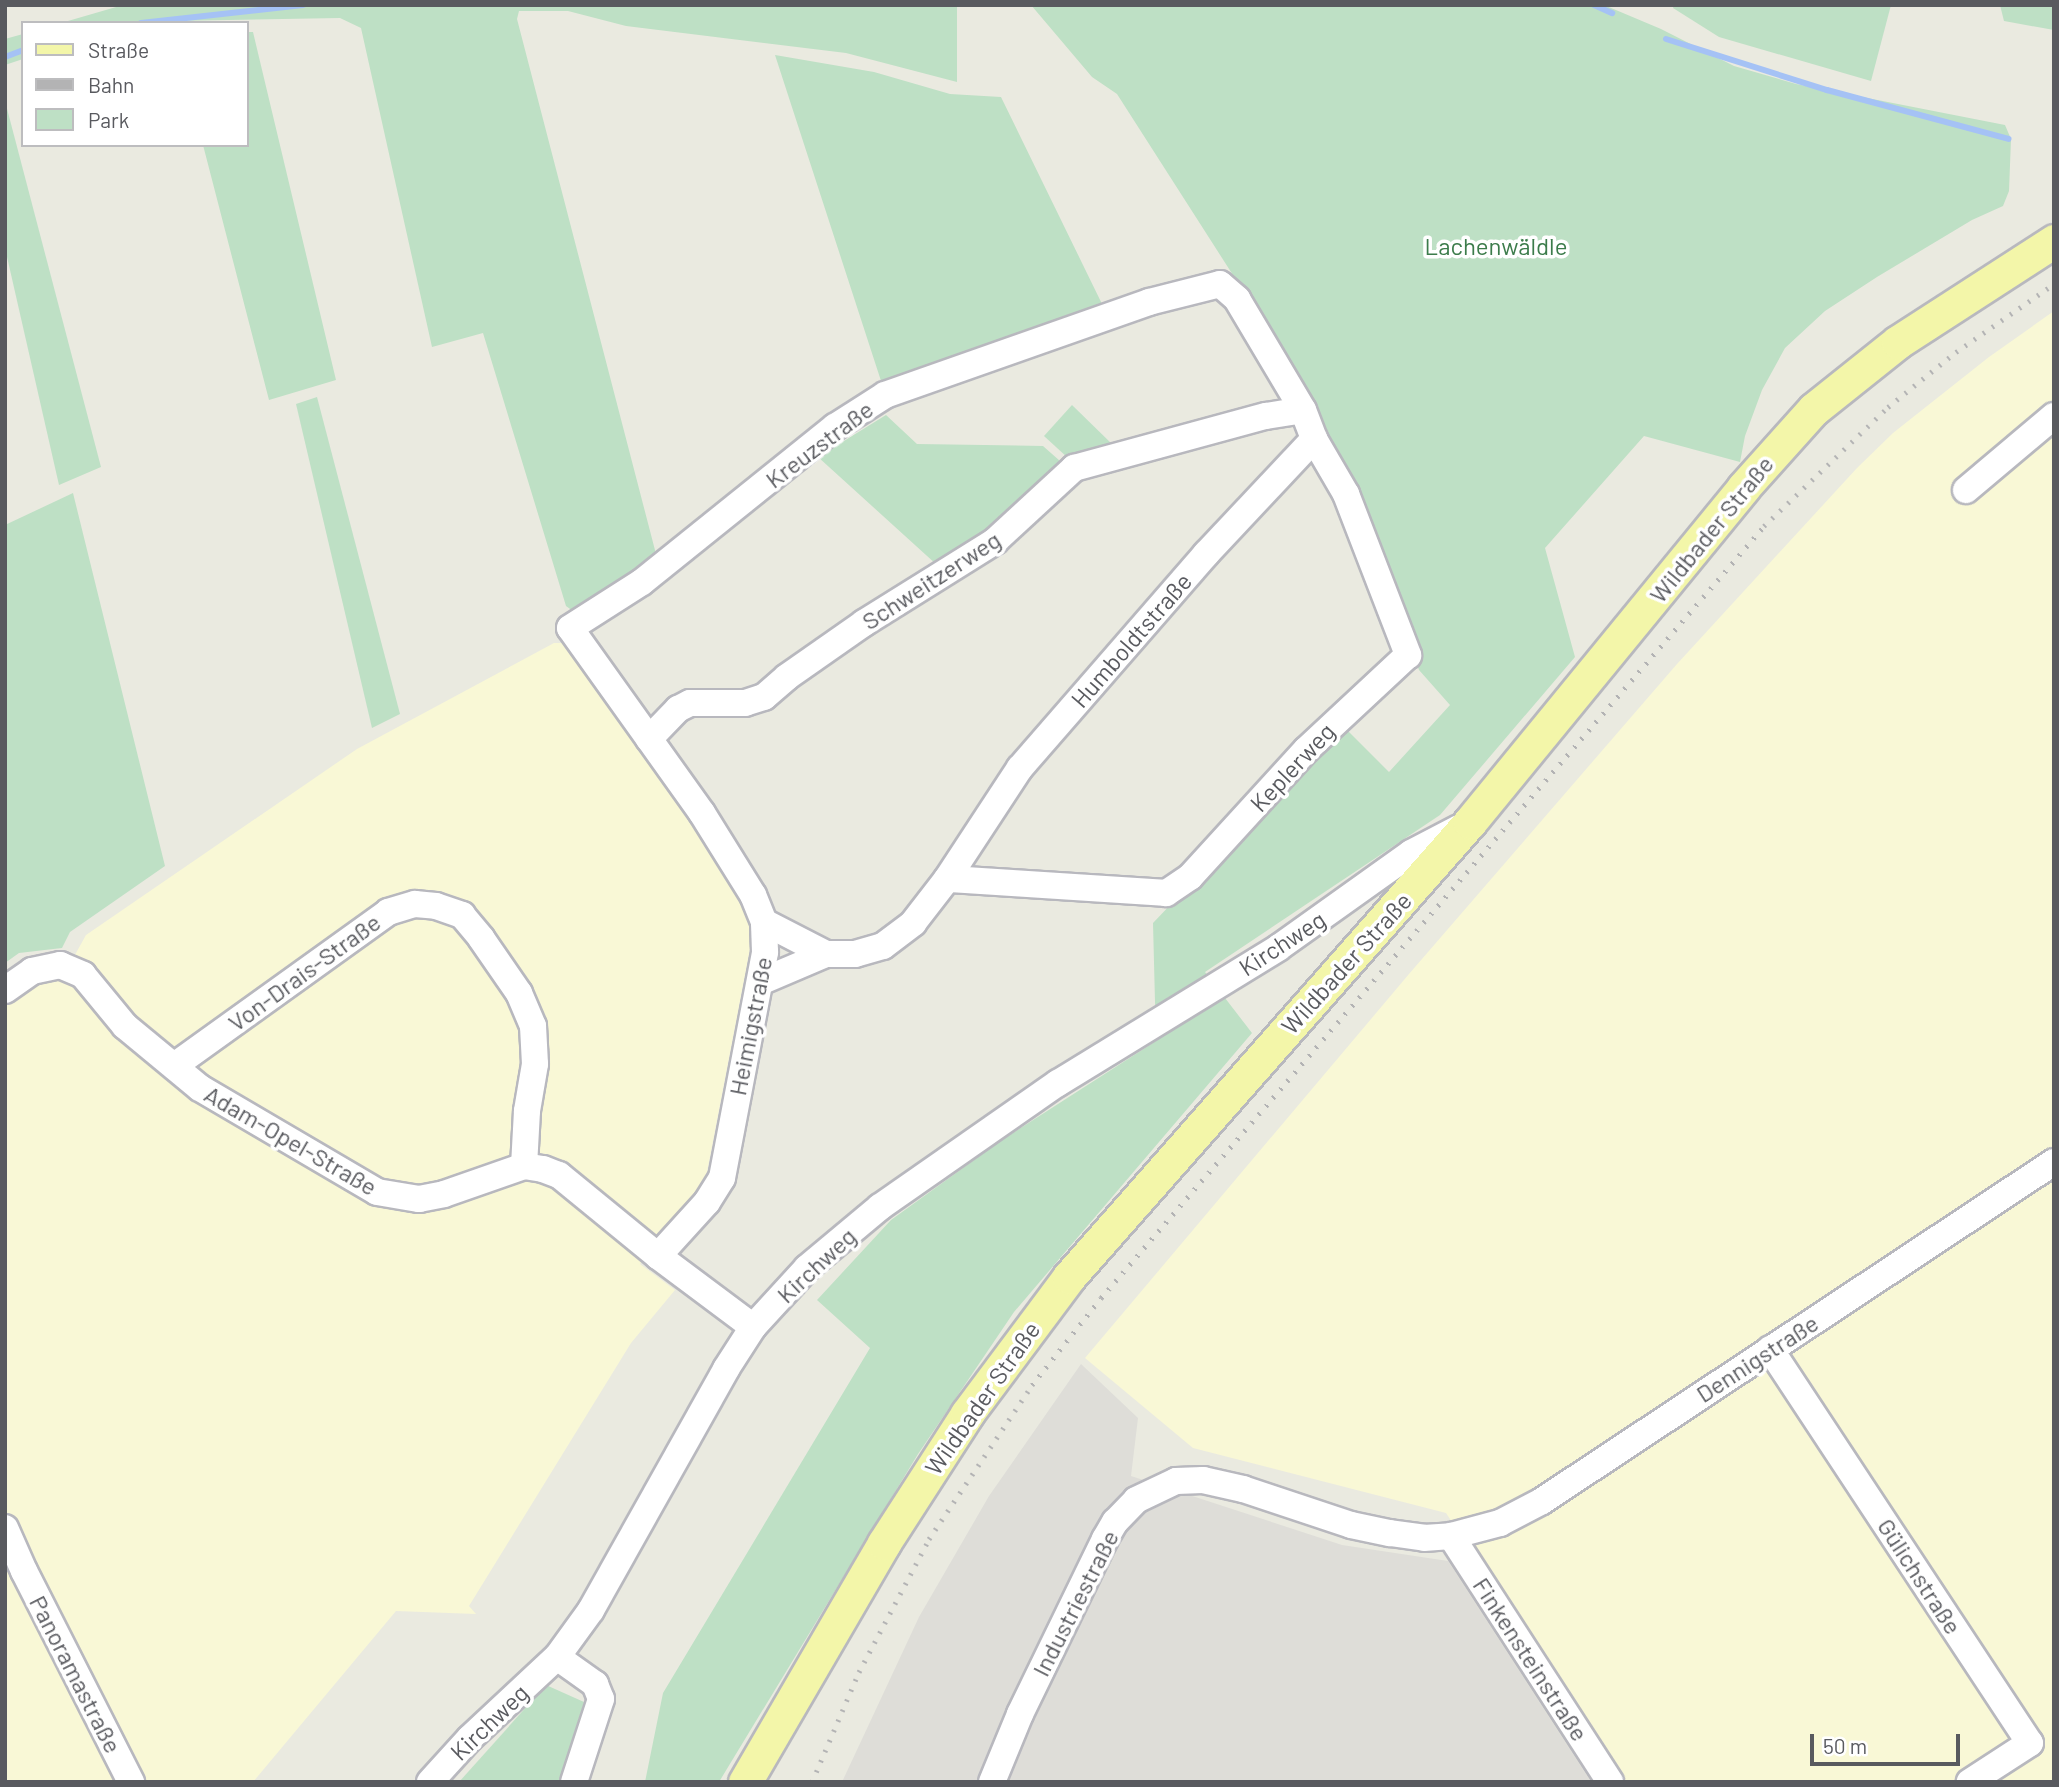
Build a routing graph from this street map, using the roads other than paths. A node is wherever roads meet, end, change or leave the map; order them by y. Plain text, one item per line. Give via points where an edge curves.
1 (2054, 241) edge
2 (1303, 410) junction
3 (2054, 416) edge
4 (1314, 439) junction
5 (1966, 490) dead end
6 (570, 628) joint
7 (649, 739) junction
8 (1470, 822) junction
9 (947, 879) junction
10 (1352, 897) junction
11 (1394, 909) junction
12 (764, 922) junction
13 (826, 954) junction
14 (760, 982) junction
15 (5, 990) edge
16 (174, 1066) junction
17 (2054, 1162) edge
18 (524, 1166) junction
19 (658, 1256) junction
20 (753, 1327) junction
21 (1770, 1349) junction
22 (5, 1528) edge
23 (1451, 1536) junction
24 (14, 1576) edge
25 (557, 1657) junction
26 (131, 1782) edge
27 (430, 1782) edge
28 (574, 1782) edge
29 (745, 1782) edge
30 (992, 1782) edge
31 (1610, 1782) edge
32 (1970, 1782) edge

1 - 8 main road, Wildbader Straße via 1898,342 1814,409 1743,488
2 - 4 street
2 - 6 street, Kreuzstraße via 1237,299 1220,284 1149,302 886,394 835,427 642,582
2 - 7 street, Schweitzerweg via 1074,468 995,541 864,623 764,697 745,703 690,703
3 - 5 street
4 - 9 street, Humboldtstraße via 1206,554 1020,768
4 - 9 street, Keplerweg via 1346,494 1408,655 1306,750 1190,877 1166,893
6 - 7 street, Heimigstraße
7 - 12 street, Heimigstraße via 710,825 753,895
8 - 10 street, Kirchweg via 1411,853
8 - 11 main road, Wildbader Straße
9 - 13 street, Humboldtstraße via 901,936 855,954
10 - 11 street, Kirchweg via 1378,900
10 - 20 street, Kirchweg via 1278,948 1058,1083 880,1207 807,1269
11 - 29 main road, Wildbader Straße via 1069,1277 1021,1340 884,1543
12 - 13 street
12 - 14 street, Heimigstraße
13 - 14 street, Humboldtstraße
14 - 19 street, Heimigstraße via 722,1178 707,1202
15 - 16 street, Adam-Opel-Straße via 33,971 60,965 83,975 125,1026
16 - 18 street, Adam-Opel-Straße via 200,1088 377,1192 419,1199 444,1195
16 - 18 street, Von-Drais-Straße via 388,912 415,904 436,906 462,915 481,938 519,993 533,1026 535,1063
17 - 21 street, Dennigstraße
18 - 19 street via 559,1175
19 - 20 street
20 - 25 street, Kirchweg via 591,1610
21 - 23 street, Dennigstraße via 1531,1508 1500,1523
21 - 32 street, Gülichstraße via 2030,1743
22 - 24 street, Panoramastraße
23 - 30 street, Industriestraße via 1424,1538 1359,1527 1203,1480 1176,1481 1146,1493 1126,1509 1105,1539
23 - 31 street, Finkensteinstraße
24 - 26 street, Panoramastraße
25 - 27 street, Kirchweg
25 - 28 street via 595,1684 601,1699

